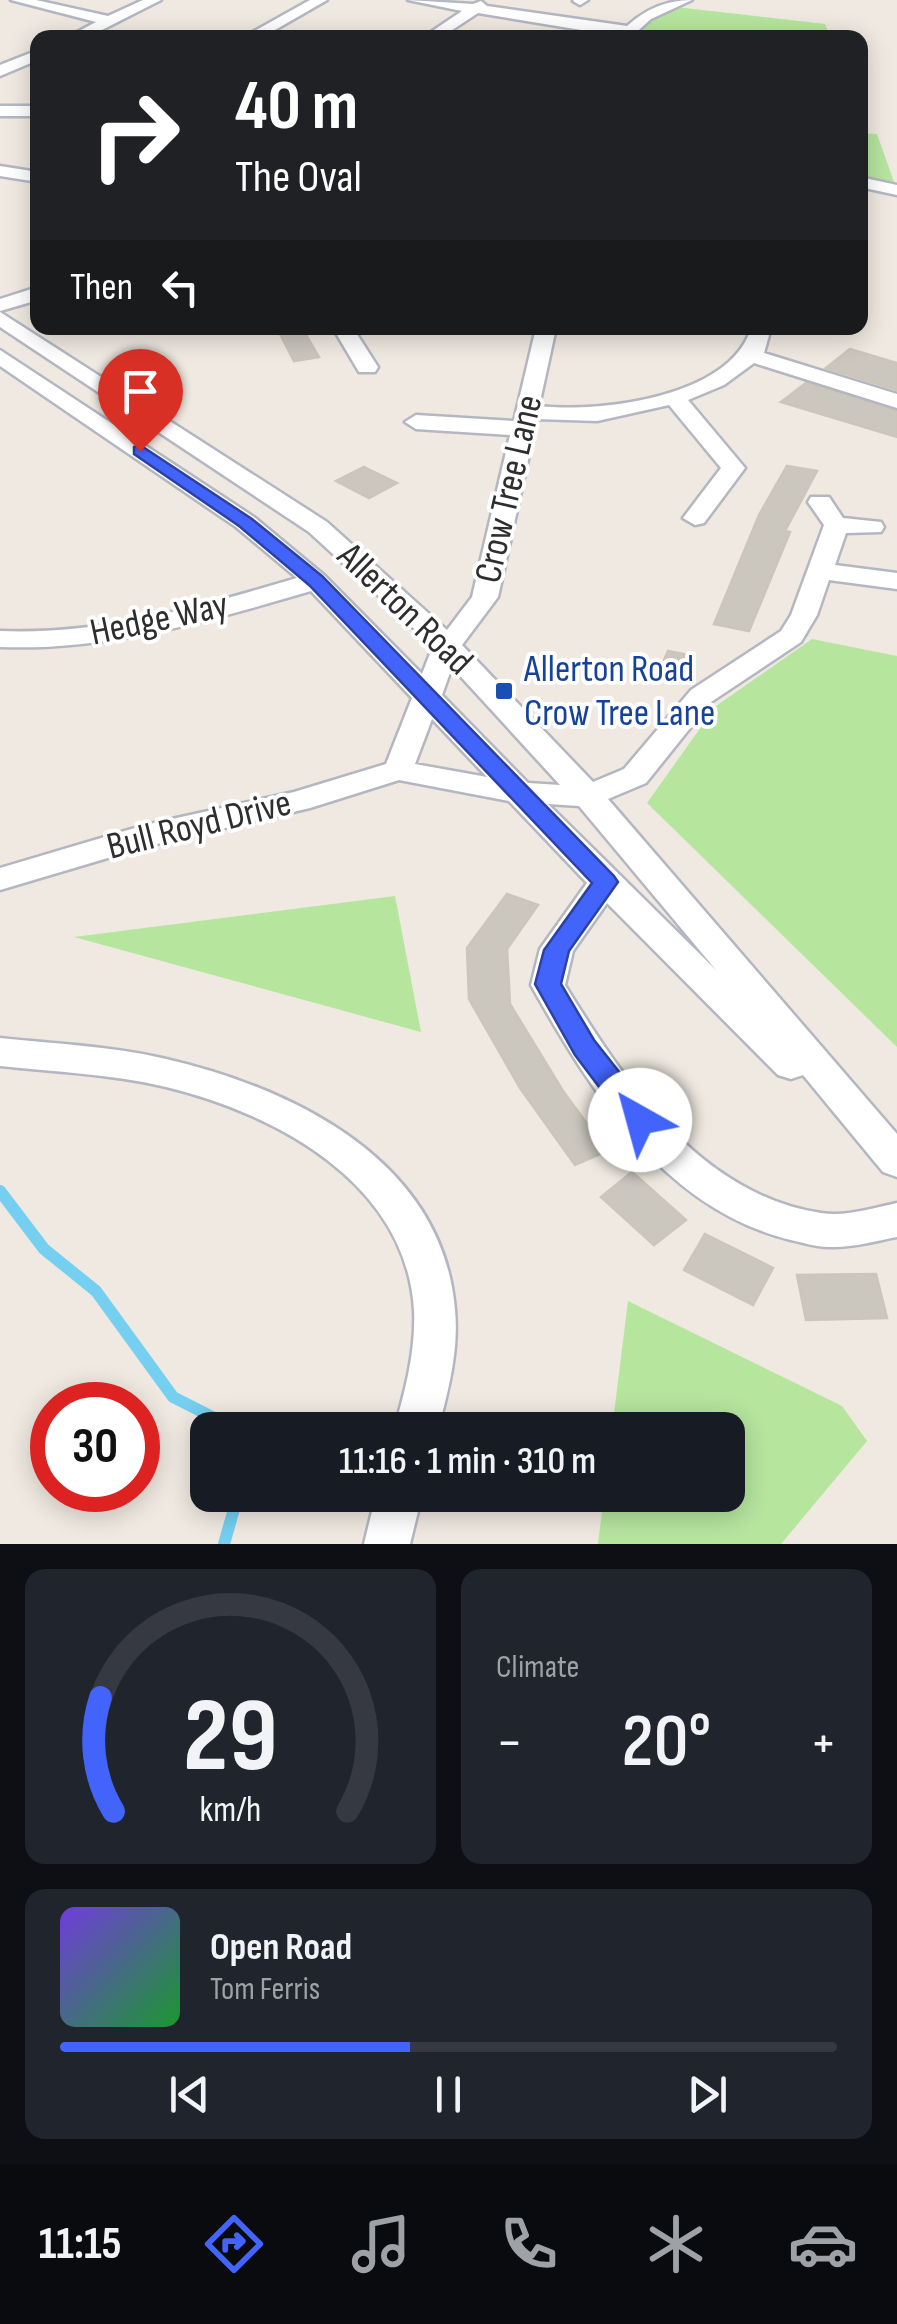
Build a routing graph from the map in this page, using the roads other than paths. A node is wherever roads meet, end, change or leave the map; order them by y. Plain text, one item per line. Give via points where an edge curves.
1 (18, 0) edge
2 (154, 0) edge
3 (320, 0) edge
4 (415, 0) edge
5 (684, 0) edge
6 (482, 4) edge
7 (109, 21) junction
8 (90, 30) edge
9 (264, 30) edge
10 (441, 30) edge
11 (605, 30) edge
12 (629, 30) edge
13 (30, 57) edge
14 (3, 68) edge
15 (30, 110) edge
16 (0, 111) edge
17 (0, 171) edge
18 (30, 177) edge
19 (868, 184) edge
20 (897, 190) edge
21 (30, 296) edge
22 (0, 305) edge
23 (0, 318) edge
24 (347, 335) edge
25 (545, 335) edge
26 (761, 335) edge
27 (0, 356) edge
28 (753, 356) junction
29 (368, 368) dead end
30 (674, 397) junction
31 (897, 401) edge
32 (527, 420) junction
33 (416, 422) dead end
34 (695, 518) dead end
35 (872, 527) dead end
36 (820, 571) junction
37 (316, 580) junction
38 (897, 581) edge
39 (0, 639) edge
40 (447, 645) junction
41 (427, 694) junction
42 (398, 770) junction
43 (521, 793) junction
44 (588, 796) junction
45 (0, 879) edge
46 (605, 882) junction
47 (0, 1052) edge
48 (897, 1161) edge
49 (897, 1169) edge
50 (897, 1220) edge
51 (421, 1412) edge
52 (395, 1512) edge
53 (387, 1544) edge

1 - 7 street
2 - 7 street
3 - 9 street
4 - 6 street
5 - 12 street
6 - 10 street
6 - 11 street
7 - 8 street
13 - 14 street
15 - 16 street
17 - 18 street
19 - 20 street
21 - 22 street
23 - 40 street, Allerton Road via 318,528
24 - 29 street
25 - 32 street, Crow Tree Lane
26 - 28 street
27 - 37 street, Allerton Road via 246,522
28 - 30 street via 718,382
28 - 31 street
30 - 32 street
30 - 34 street via 733,468
32 - 33 street
32 - 40 street, Crow Tree Lane via 485,597
35 - 36 street via 828,514
36 - 38 street
36 - 44 street via 791,636 701,696 636,776
37 - 39 street, Hedge Way via 177,621 97,636
37 - 41 street, Allerton Road
40 - 41 street, Crow Tree Lane
40 - 44 street, Allerton Road
41 - 42 street
41 - 43 street, Allerton Road
42 - 43 street, Bull Royd Drive
42 - 45 street, Bull Royd Drive
43 - 44 street, Bull Royd Drive
43 - 46 street, Allerton Road
44 - 48 street, Allerton Road
46 - 49 street, Allerton Road
46 - 50 street via 557,950 548,984 584,1048 662,1148 740,1206 823,1230
47 - 51 street via 140,1068 234,1095 319,1135 373,1175 410,1224 433,1292 433,1368
52 - 53 street

